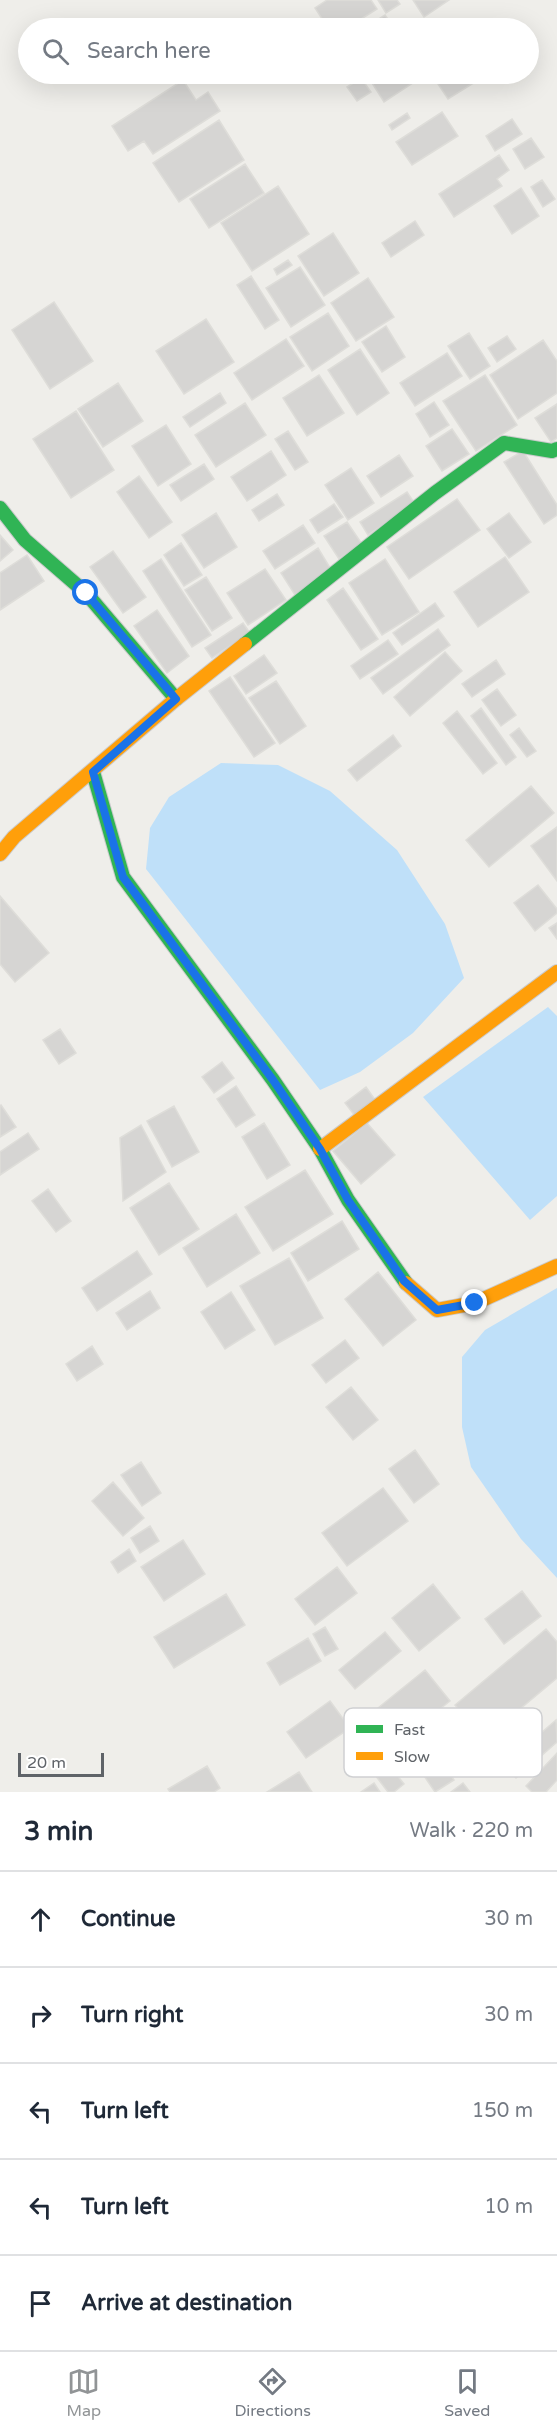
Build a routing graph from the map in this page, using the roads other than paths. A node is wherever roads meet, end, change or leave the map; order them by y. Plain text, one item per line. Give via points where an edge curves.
1 (557, 449) edge
2 (0, 508) edge
3 (176, 699) junction
4 (93, 772) junction
5 (0, 854) edge
6 (557, 972) edge
7 (320, 1149) junction
8 (557, 1266) edge

1 - 3 street via 504,443 435,493
2 - 3 street via 25,540 86,593
3 - 4 street
4 - 5 street via 14,837
4 - 7 street via 123,877
6 - 7 street
7 - 8 street via 348,1200 404,1281 437,1310 475,1303

